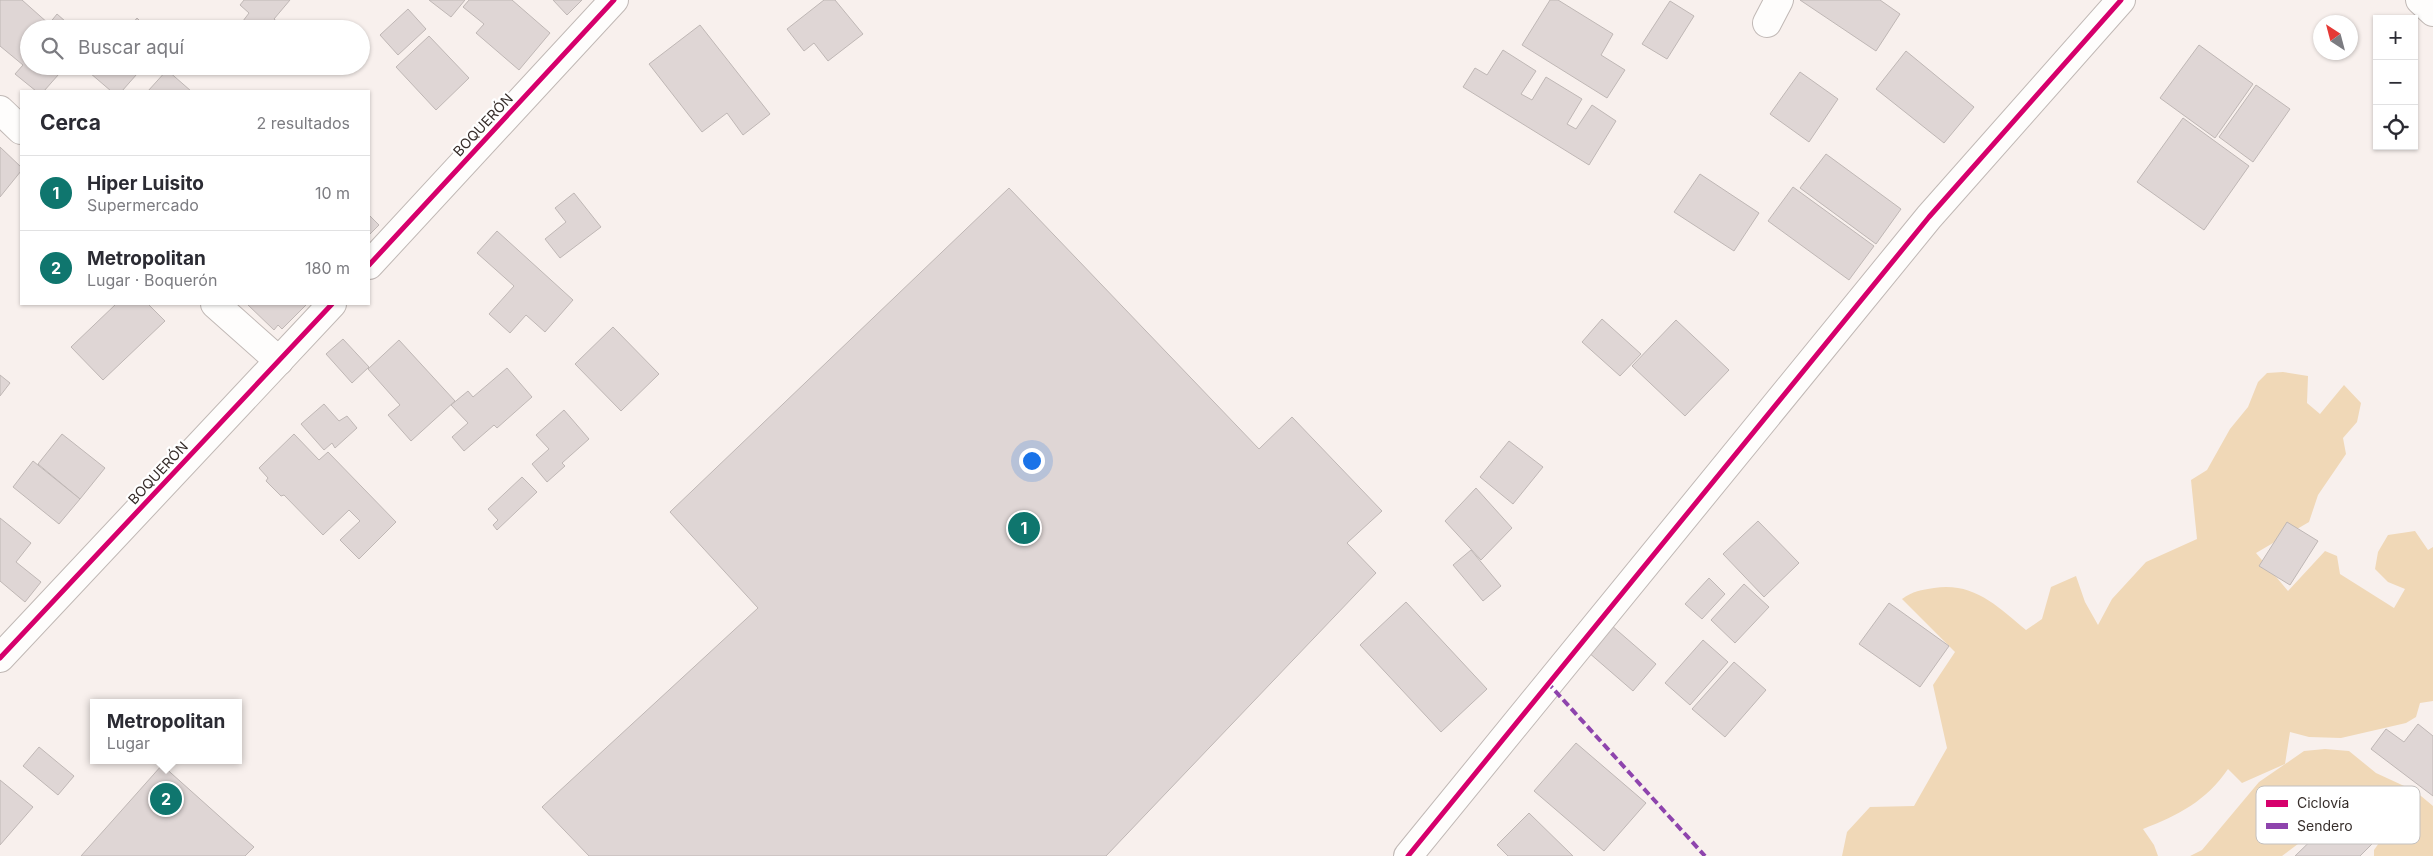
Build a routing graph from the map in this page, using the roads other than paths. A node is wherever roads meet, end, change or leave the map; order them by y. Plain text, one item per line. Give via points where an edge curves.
1 (614, 0) edge
2 (2121, 0) edge
3 (2420, 0) edge
4 (2433, 12) edge
5 (0, 110) edge
6 (20, 129) edge
7 (370, 263) edge
8 (216, 305) edge
9 (331, 305) edge
10 (279, 361) junction
11 (0, 658) edge
12 (1408, 856) edge

1 - 7 street, BOQUERÓN
2 - 12 street via 1928,217
3 - 4 street
5 - 6 street
8 - 10 street
9 - 10 street, BOQUERÓN
10 - 11 street, BOQUERÓN

